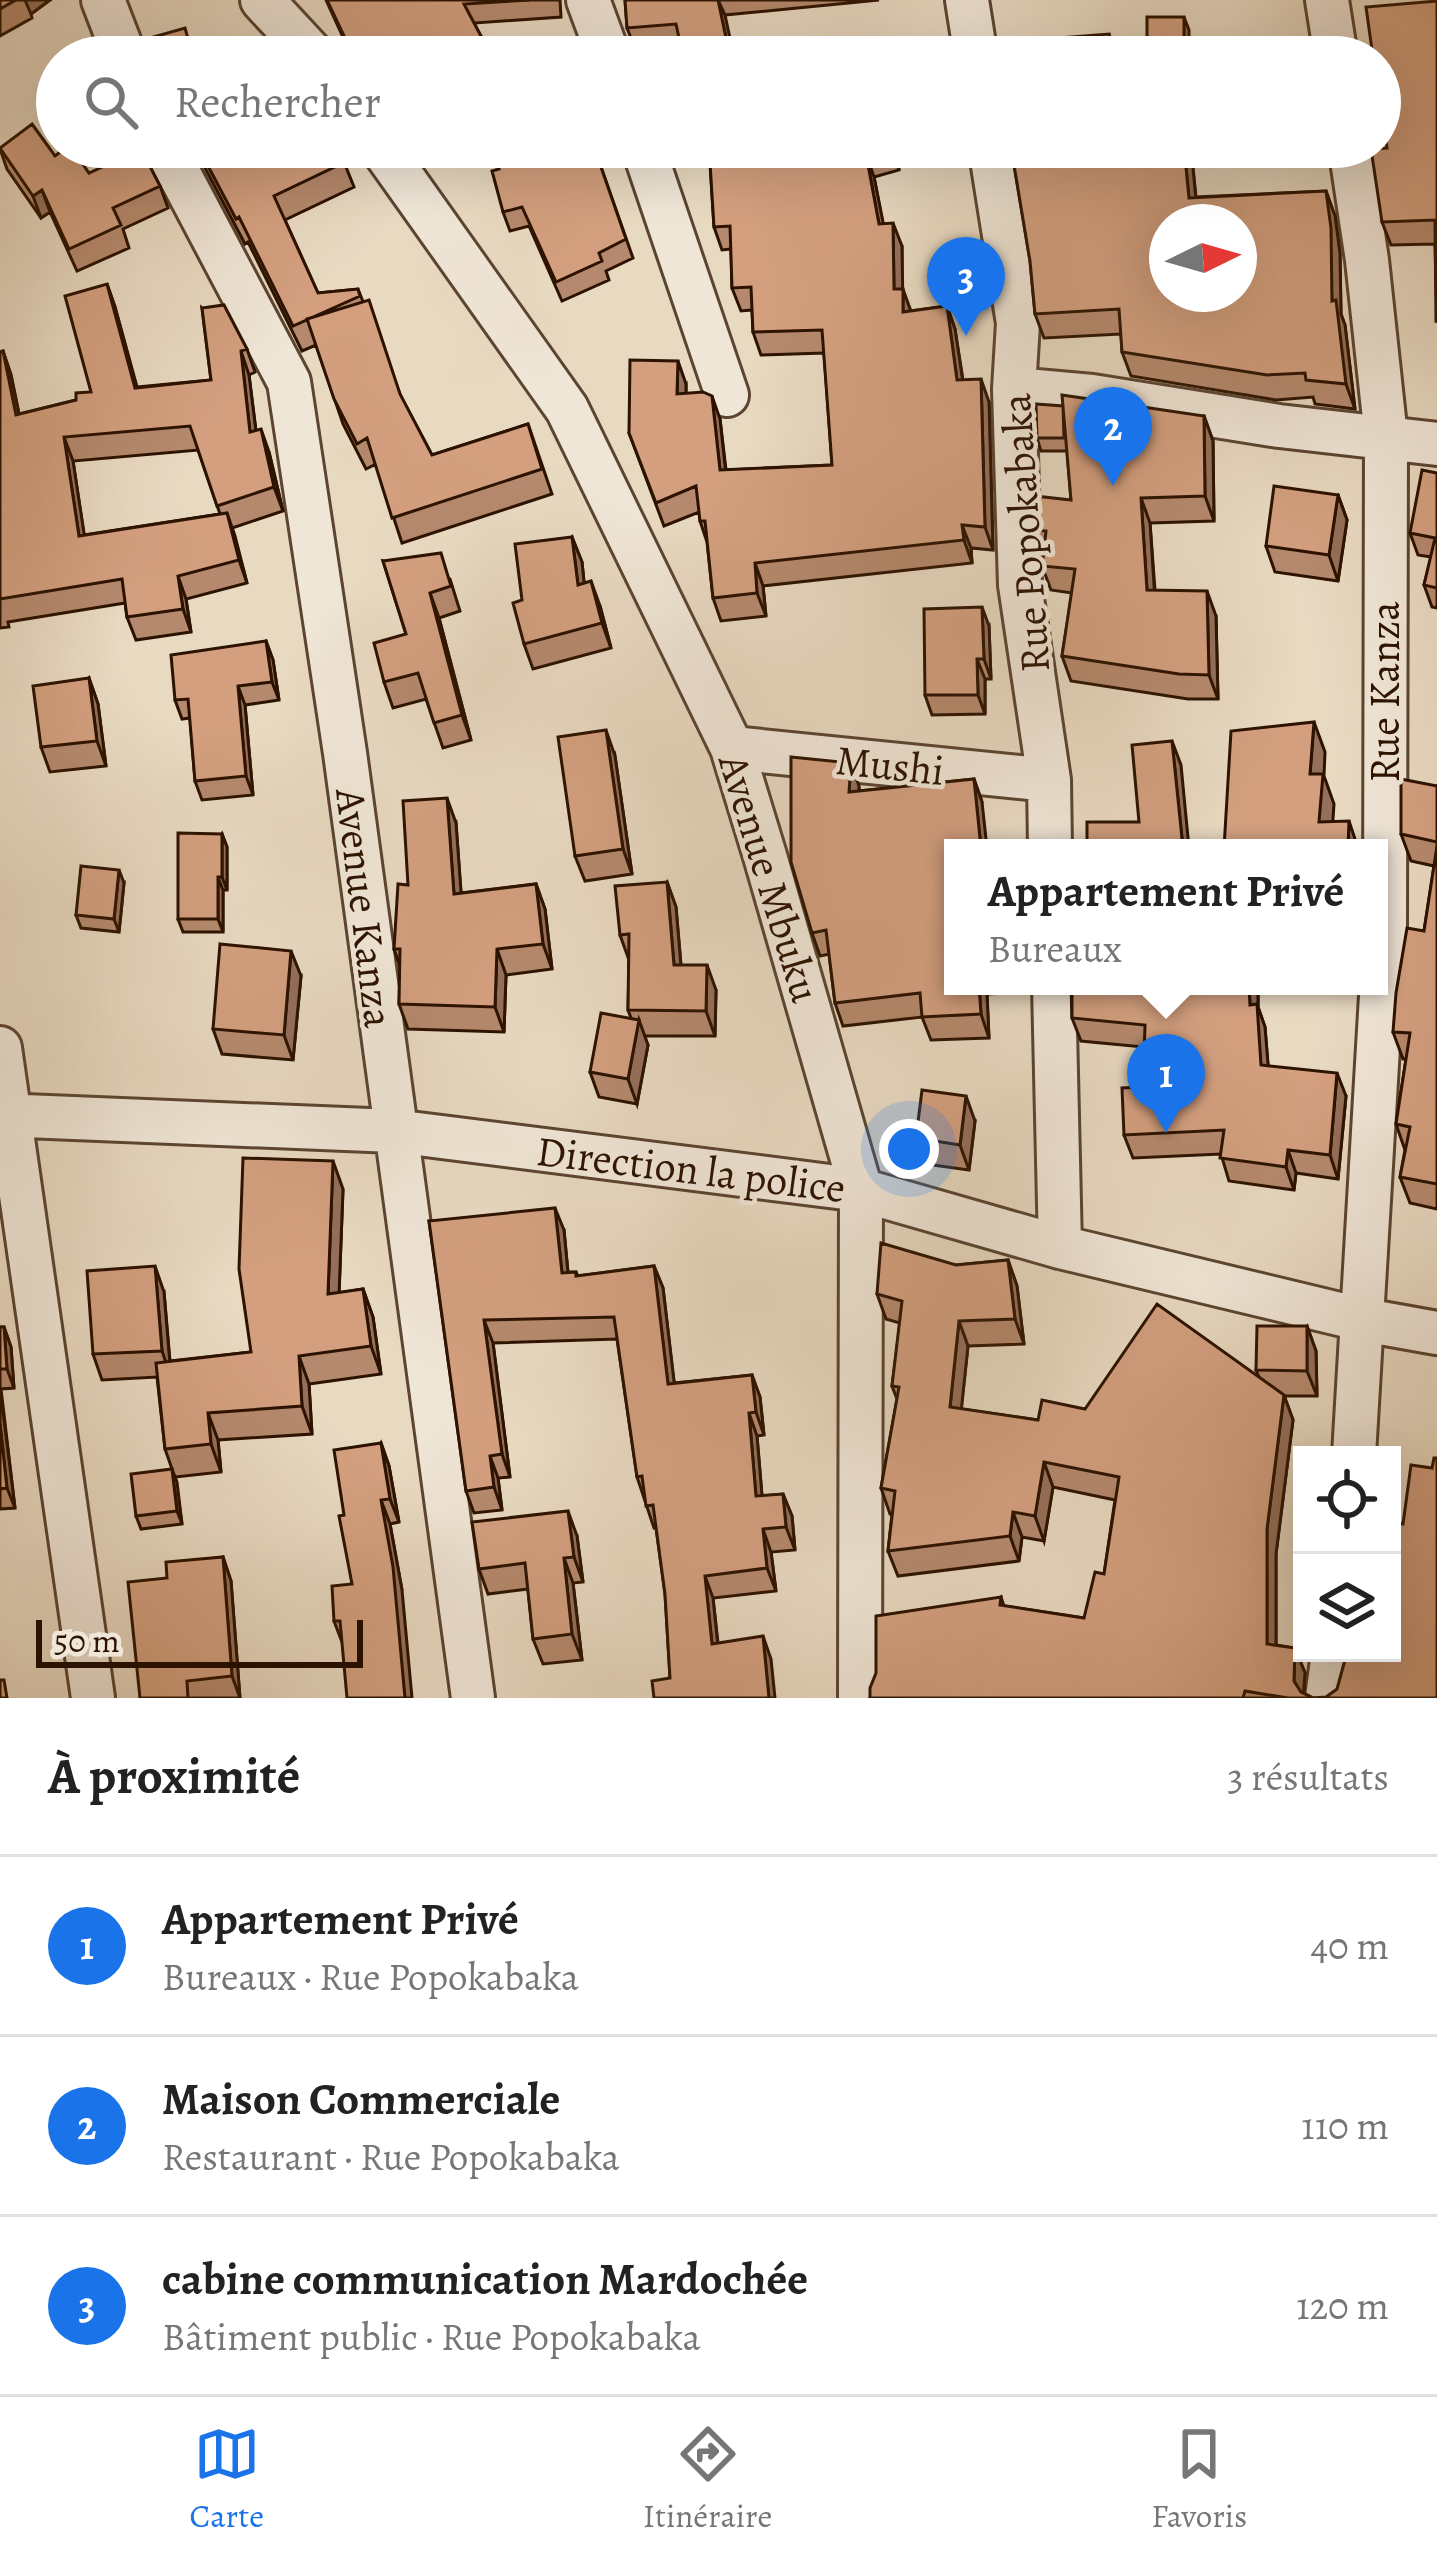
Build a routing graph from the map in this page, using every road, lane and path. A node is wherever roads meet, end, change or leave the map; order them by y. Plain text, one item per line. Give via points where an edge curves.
1 (103, 0) edge
2 (262, 0) edge
3 (588, 0) edge
4 (967, 0) edge
5 (1328, 0) edge
6 (117, 36) edge
7 (295, 36) edge
8 (601, 36) edge
9 (973, 36) edge
10 (1333, 36) edge
11 (176, 168) edge
12 (396, 168) edge
13 (650, 168) edge
14 (993, 168) edge
15 (1353, 168) edge
16 (1014, 389) junction
17 (727, 395) dead end
18 (1386, 437) junction
19 (1437, 444) edge
20 (732, 748) junction
21 (1049, 780) junction
22 (1050, 839) edge
23 (1385, 839) edge
24 (1054, 995) edge
25 (1381, 995) edge
26 (0, 1048) edge
27 (5, 1116) edge
28 (394, 1130) junction
29 (861, 1190) junction
30 (1060, 1247) junction
31 (1364, 1319) junction
32 (1437, 1333) edge
33 (1355, 1446) edge
34 (1332, 1662) edge
35 (93, 1698) edge
36 (473, 1698) edge
37 (860, 1698) edge
38 (1327, 1698) edge

1 - 6 street
2 - 7 street
3 - 8 street
4 - 9 street
5 - 10 street
11 - 28 street, Avenue Kanza via 289,382
12 - 20 street, Avenue Mbuku via 567,409
13 - 17 street
14 - 16 street, Rue Popokabaka via 1018,323
15 - 18 street, Rue Kanza
16 - 18 street
16 - 21 street, Rue Popokabaka via 1020,585
18 - 19 street
18 - 23 street, Rue Kanza
20 - 21 street, Mushi
20 - 29 street, Avenue Mbuku
21 - 22 street, Rue Popokabaka
24 - 30 street
25 - 31 street, Rue Kanza
26 - 27 street
27 - 28 street, Direction la police
27 - 35 street
28 - 29 street, Direction la police
28 - 36 street, Avenue Kanza
29 - 30 street, Direction la police
29 - 37 street, Avenue Mbuku
30 - 31 street, Direction la police
31 - 32 street, Direction la police
31 - 33 street, Rue Kanza
34 - 38 street

